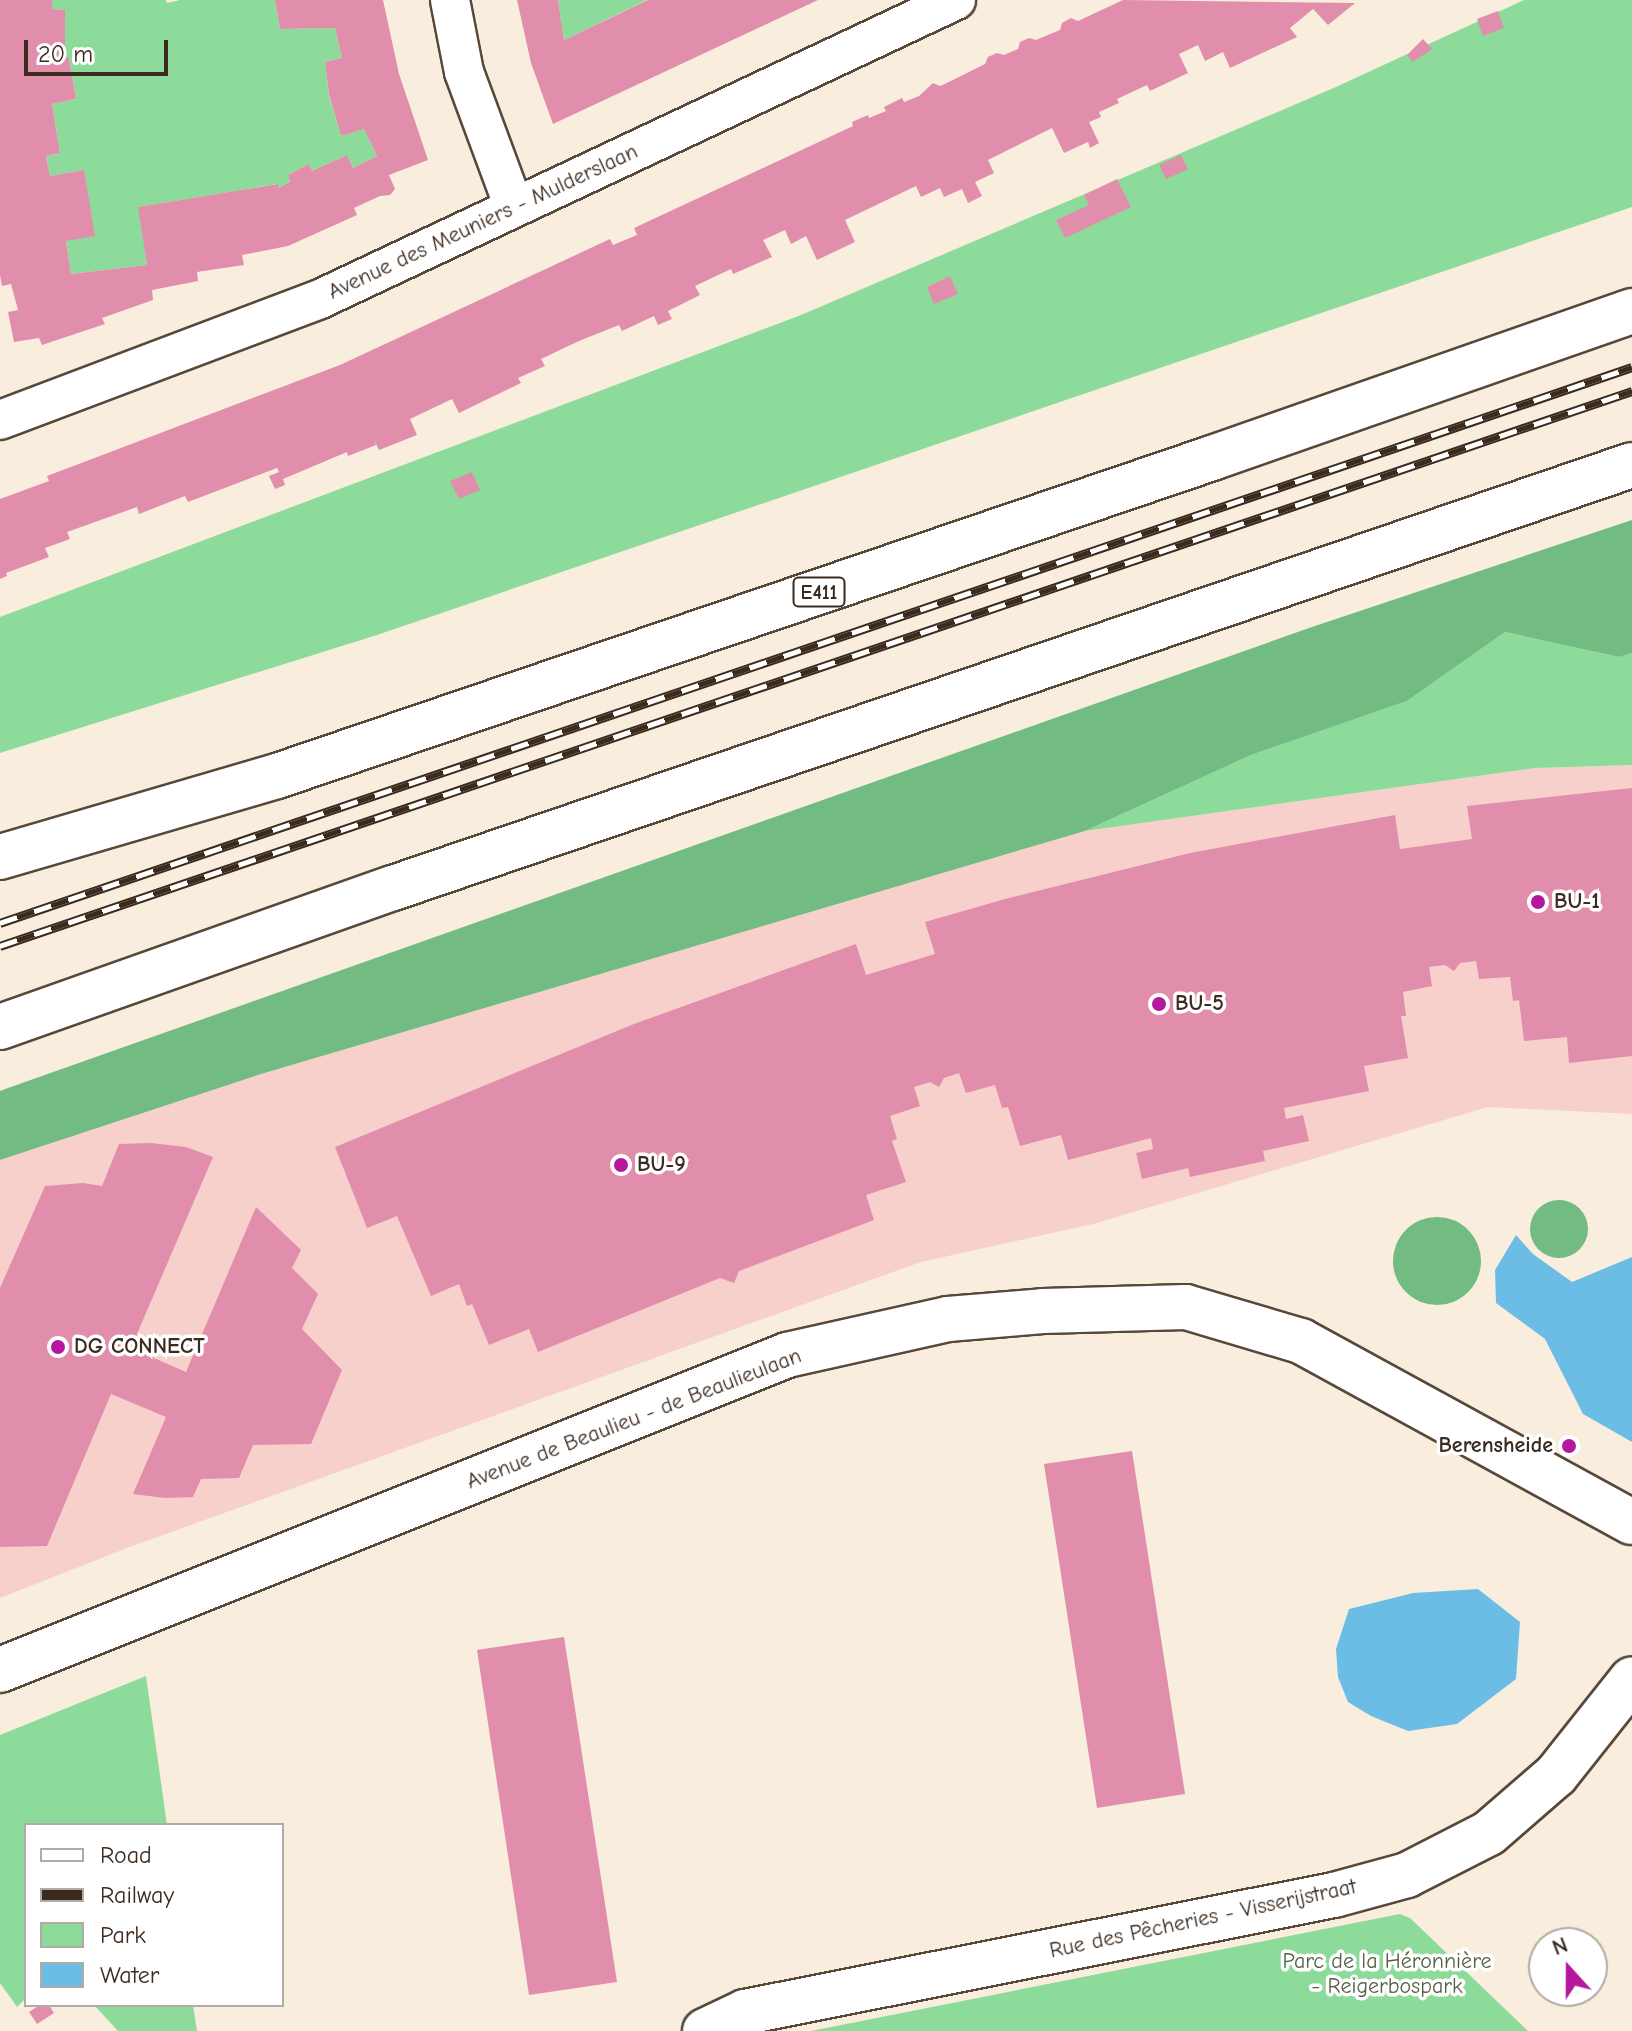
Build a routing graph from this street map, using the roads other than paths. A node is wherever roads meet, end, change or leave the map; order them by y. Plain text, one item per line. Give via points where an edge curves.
1 (450, 0) edge
2 (956, 0) edge
3 (514, 207) junction
4 (1632, 311) edge
5 (0, 420) edge
6 (1632, 465) edge
7 (0, 857) edge
8 (0, 1030) edge
9 (1632, 1522) edge
10 (0, 1670) edge
11 (1632, 1679) edge
12 (705, 2031) edge

1 - 3 street via 464,72
2 - 3 street, Avenue des Meuniers - Mulderslaan
3 - 5 street, Avenue des Meuniers - Mulderslaan via 318,300
4 - 7 main road, E411 via 292,771
6 - 8 main road via 393,888
9 - 10 main road, Avenue de Beaulieu - de Beaulieulaan via 1301,1341 1186,1307 948,1319 787,1355
11 - 12 main road, Rue des Pêcheries - Visserijstraat via 1545,1785 1489,1833 1407,1875 1334,1895 745,2012

